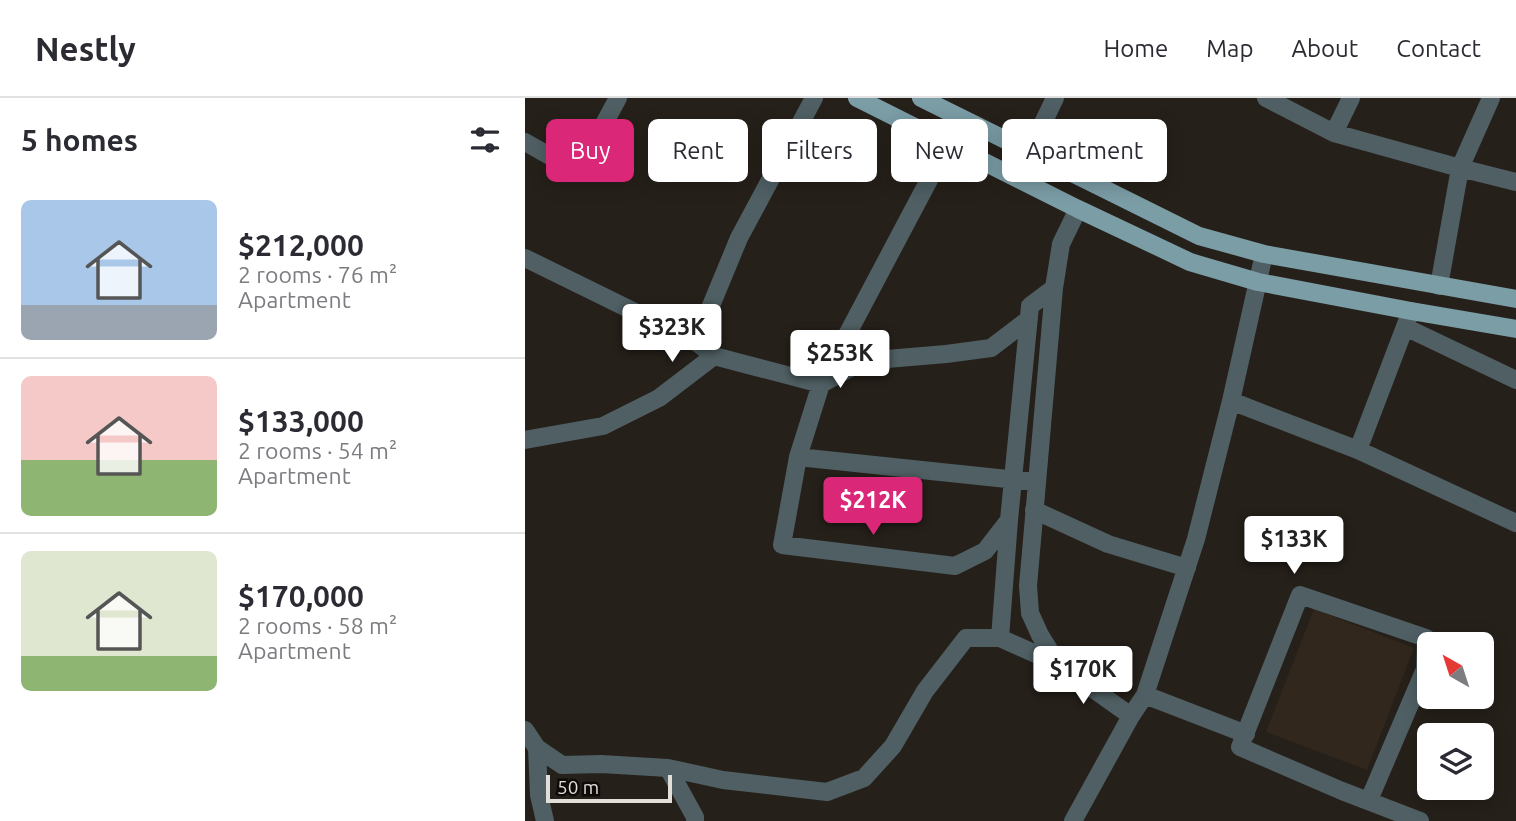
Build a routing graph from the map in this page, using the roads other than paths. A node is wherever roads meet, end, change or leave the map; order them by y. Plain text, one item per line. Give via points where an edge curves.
1 (618, 98) edge
2 (814, 98) edge
3 (857, 98) edge
4 (921, 98) edge
5 (1055, 98) edge
6 (1266, 98) edge
7 (1350, 98) edge
8 (1491, 98) edge
9 (899, 119) edge
10 (1045, 119) edge
11 (1335, 133) junction
12 (1002, 138) edge
13 (525, 142) edge
14 (988, 164) edge
15 (1460, 169) junction
16 (928, 182) edge
17 (1090, 182) edge
18 (1516, 182) edge
19 (1078, 209) junction
20 (1264, 254) junction
21 (525, 258) edge
22 (1258, 282) junction
23 (1439, 286) junction
24 (1054, 288) junction
25 (1516, 299) edge
26 (1029, 319) junction
27 (1408, 319) junction
28 (1516, 328) edge
29 (696, 342) junction
30 (714, 356) junction
31 (1516, 380) edge
32 (821, 384) junction
33 (1231, 401) junction
34 (525, 440) edge
35 (1358, 450) junction
36 (798, 457) junction
37 (1013, 479) junction
38 (1036, 482) junction
39 (1034, 510) junction
40 (1009, 520) junction
41 (1516, 523) edge
42 (1187, 568) junction
43 (1000, 638) junction
44 (1058, 664) junction
45 (1145, 695) junction
46 (1131, 716) junction
47 (525, 730) edge
48 (1246, 734) junction
49 (537, 747) junction
50 (668, 768) junction
51 (1369, 800) junction
52 (545, 821) edge
53 (695, 821) edge
54 (1073, 821) edge
55 (1420, 821) edge

1 - 13 street via 578,172
2 - 29 street via 739,238
3 - 9 main road
4 - 12 main road
5 - 10 street
6 - 11 street
7 - 11 street
8 - 15 street
11 - 15 street
14 - 19 main road
15 - 18 street
15 - 23 street
16 - 32 street
17 - 20 main road via 1199,236
19 - 22 main road via 1190,262
19 - 24 street via 1061,244
20 - 22 street
20 - 23 main road
21 - 29 street
22 - 27 main road
22 - 33 street
23 - 25 main road
24 - 26 street via 1030,306
24 - 38 street
26 - 32 street via 991,348 863,361
26 - 37 street
27 - 28 main road
27 - 31 street
27 - 35 street
29 - 30 street
30 - 32 street
30 - 34 street via 659,398 603,426
32 - 36 street
33 - 35 street
33 - 42 street
35 - 41 street
36 - 37 street
36 - 40 street via 782,545 955,566 985,551
37 - 38 street
37 - 40 street
38 - 39 street
39 - 42 street via 1108,544
39 - 44 street via 1030,614
40 - 43 street
42 - 45 street
43 - 44 street
43 - 50 street via 966,638 925,691 893,746 865,778 827,792 723,780
44 - 46 street
45 - 46 street
45 - 48 street
46 - 54 street
47 - 49 street
48 - 51 street via 1240,747
48 - 51 street via 1300,595 1426,638 1425,668
49 - 50 street via 562,765
49 - 52 street
50 - 53 street
51 - 55 street

